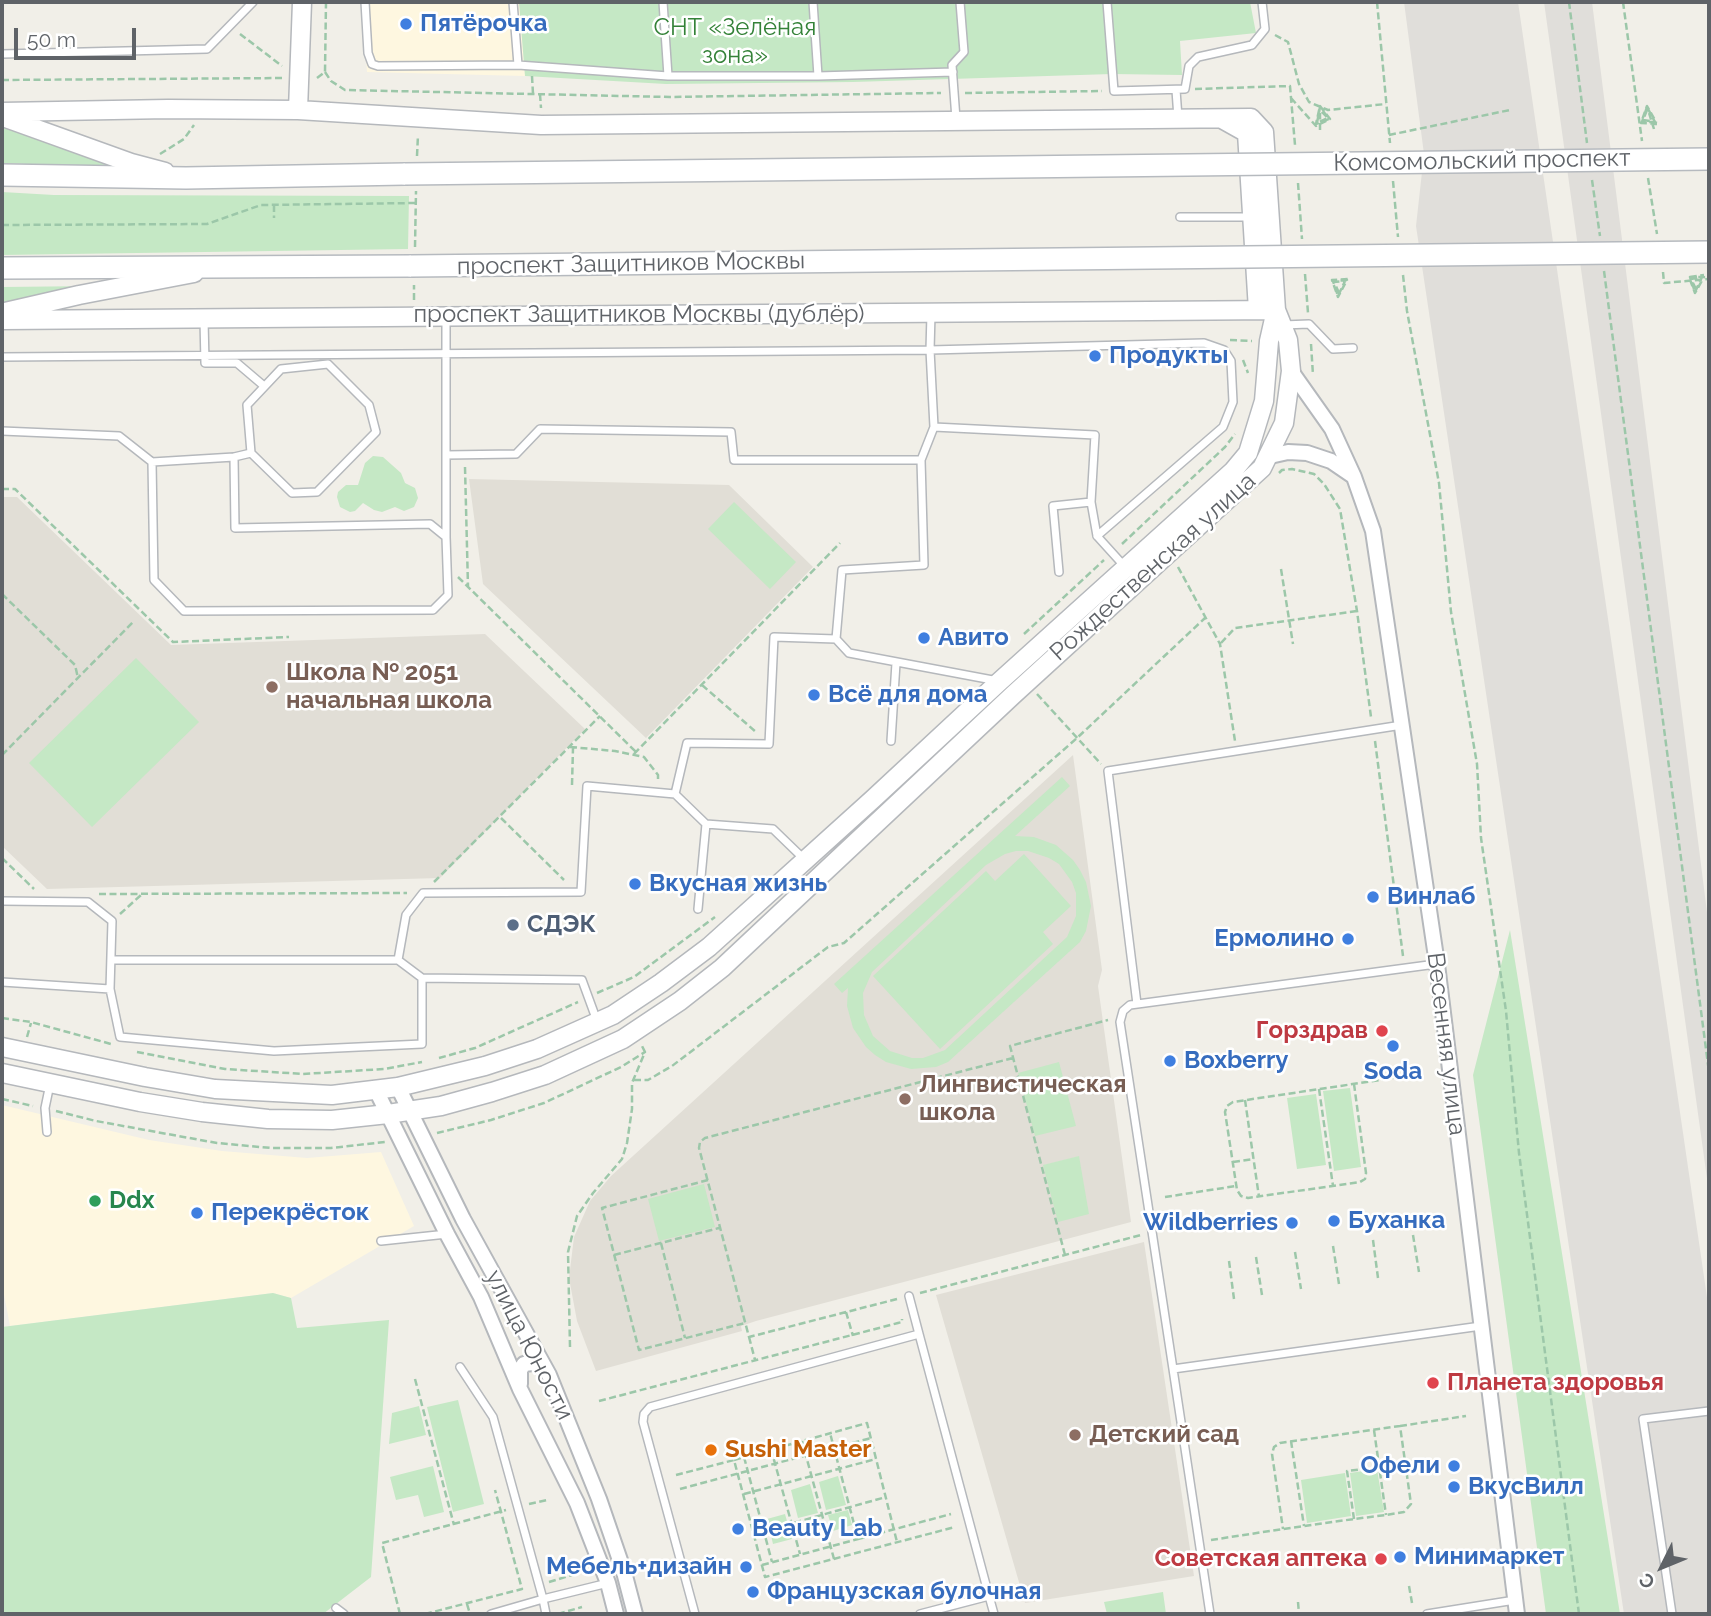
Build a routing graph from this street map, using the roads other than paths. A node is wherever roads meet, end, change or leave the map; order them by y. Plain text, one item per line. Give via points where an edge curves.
1 (253, 2) edge
2 (302, 2) edge
3 (365, 2) edge
4 (513, 2) edge
5 (663, 2) edge
6 (813, 2) edge
7 (960, 2) edge
8 (1107, 2) edge
9 (1262, 2) edge
10 (2, 54) edge
11 (518, 65) junction
12 (953, 72) junction
13 (668, 76) junction
14 (818, 76) junction
15 (1176, 90) junction
16 (298, 110) junction
17 (2, 114) edge
18 (1222, 118) junction
19 (1178, 119) junction
20 (956, 121) junction
21 (1709, 159) edge
22 (2, 175) edge
23 (186, 178) junction
24 (1252, 216) junction
25 (1181, 217) dead end
26 (1705, 260) edge
27 (226, 267) junction
28 (2, 268) edge
29 (2, 313) edge
30 (931, 314) junction
31 (446, 316) junction
32 (1272, 317) junction
33 (204, 318) junction
34 (2, 320) edge
35 (1353, 348) dead end
36 (930, 350) junction
37 (446, 353) junction
38 (205, 355) junction
39 (2, 357) edge
40 (1291, 371) junction
41 (264, 386) junction
42 (933, 427) junction
43 (2, 431) edge
44 (251, 453) junction
45 (446, 455) junction
46 (1270, 456) junction
47 (234, 457) junction
48 (921, 460) junction
49 (152, 462) junction
50 (1354, 477) junction
51 (1091, 502) junction
52 (1097, 536) junction
53 (446, 537) junction
54 (1126, 568) junction
55 (1059, 572) dead end
56 (836, 639) junction
57 (896, 663) junction
58 (999, 682) junction
59 (1402, 724) junction
60 (891, 741) dead end
61 (675, 794) junction
62 (706, 824) junction
63 (805, 861) junction
64 (2, 901) edge
65 (698, 909) dead end
66 (111, 960) junction
67 (398, 960) junction
68 (1437, 964) junction
69 (422, 978) junction
70 (2, 982) edge
71 (110, 989) junction
72 (1137, 1004) junction
73 (597, 1022) junction
74 (2, 1047) edge
75 (2, 1073) edge
76 (51, 1083) junction
77 (398, 1087) junction
78 (376, 1090) junction
79 (410, 1111) junction
80 (388, 1114) junction
81 (47, 1132) dead end
82 (447, 1234) junction
83 (381, 1241) dead end
84 (909, 1296) road end
85 (1481, 1326) junction
86 (919, 1334) junction
87 (460, 1367) dead end
88 (1172, 1369) junction
89 (549, 1375) junction
90 (520, 1389) junction
91 (1709, 1411) edge
92 (608, 1583) junction
93 (989, 1596) junction
94 (543, 1600) junction
95 (1516, 1607) edge
96 (336, 1608) dead end
97 (344, 1614) edge
98 (491, 1614) edge
99 (546, 1614) edge
100 (616, 1614) edge
101 (635, 1614) edge
102 (695, 1614) edge
103 (920, 1614) edge
104 (994, 1614) edge
105 (1210, 1614) edge
106 (1427, 1614) edge
107 (1672, 1614) edge

1 - 10 lane via 207,49
2 - 16 street
3 - 11 lane via 372,64
4 - 11 lane
5 - 13 lane
6 - 14 lane
7 - 12 lane via 964,52 952,65
8 - 15 lane via 1114,91
9 - 15 lane via 1265,29 1252,44 1198,57 1189,65 1185,89
11 - 13 lane
12 - 14 lane
12 - 20 lane
13 - 14 lane
15 - 19 lane
16 - 17 street
16 - 20 street via 541,125
17 - 23 street via 131,163
18 - 19 street
18 - 24 street via 1247,133
18 - 32 street via 1251,118 1264,132
19 - 20 street
21 - 23 main road, Комсомольский проспект, bridge
22 - 23 main road
24 - 25 lane
24 - 32 street
26 - 27 main road, проспект Защитников Москвы, bridge via 1261,257
27 - 28 main road, проспект Защитников Москвы
27 - 29 street
30 - 31 street, проспект Защитников Москвы (дублёр)
30 - 32 street, проспект Защитников Москвы (дублёр)
30 - 36 lane
31 - 33 street, проспект Защитников Москвы (дублёр)
31 - 37 lane
32 - 35 lane via 1309,324 1334,349
32 - 40 street, Рождественская улица via 1287,340
32 - 54 street, Рождественская улица via 1264,401 1248,453
33 - 34 street, проспект Защитников Москвы (дублёр)
33 - 38 lane
36 - 37 lane
36 - 42 lane
36 - 52 lane via 1204,343 1224,350 1231,361 1233,402 1223,427
37 - 38 lane
37 - 45 lane
38 - 39 lane
38 - 41 lane via 205,363 237,363
40 - 46 street, Рождественская улица via 1284,423
40 - 50 street, Весенняя улица via 1323,415
41 - 44 lane via 247,405
41 - 44 lane via 281,369 328,364 369,405 376,432 317,492 292,493
42 - 48 lane
42 - 51 lane via 1095,435
43 - 49 lane via 119,436
44 - 47 lane
45 - 48 lane via 516,454 540,429 731,432 734,460
45 - 53 lane
46 - 50 street via 1307,453 1331,461
46 - 79 street, Рождественская улица via 1226,503 1013,695 779,916 680,1001 623,1039 545,1075
47 - 49 lane
47 - 53 lane via 235,528 430,524
48 - 56 lane via 923,565 842,570
49 - 53 lane via 154,580 184,611 433,610 448,595
50 - 59 street, Весенняя улица via 1373,531
51 - 52 lane
51 - 55 lane via 1053,506
52 - 54 lane
54 - 58 street, Рождественская улица
56 - 57 lane via 849,653
56 - 61 lane via 774,637 769,744 687,743
57 - 58 lane
57 - 60 lane
58 - 63 street, Рождественская улица
59 - 68 street, Весенняя улица
59 - 72 lane via 1108,771
61 - 62 lane
61 - 67 lane via 587,786 581,892 423,893 406,915
62 - 63 lane via 773,829
62 - 65 lane
63 - 73 street, Рождественская улица via 709,947 662,983
64 - 66 lane via 88,902 112,921
66 - 67 lane
66 - 71 lane
67 - 69 lane
68 - 72 lane
68 - 85 street, Весенняя улица
69 - 71 lane via 422,1044 274,1051 120,1037
69 - 73 lane via 582,980
70 - 71 lane
72 - 88 lane via 1123,1011 1120,1022
73 - 77 street, Рождественская улица via 485,1066
74 - 78 street, Рождественская улица via 215,1089 332,1095
75 - 76 street, Рождественская улица
76 - 80 street, Рождественская улица via 140,1102 268,1119
76 - 81 lane via 45,1108
77 - 78 street, Рождественская улица
77 - 79 street, улица Юности
78 - 80 street, улица Юности
79 - 80 street, Рождественская улица
79 - 89 street, улица Юности
80 - 82 street, улица Юности
82 - 83 lane
82 - 90 street, улица Юности via 481,1297
84 - 86 lane
85 - 88 lane
85 - 95 street, Весенняя улица
86 - 93 lane
86 - 102 lane via 650,1407 644,1414
87 - 94 lane via 492,1417
88 - 105 lane
89 - 90 street via 542,1366 524,1364
89 - 101 street, улица Юности via 599,1499
90 - 92 street, улица Юности via 577,1503
91 - 107 lane via 1643,1419
92 - 94 lane
92 - 100 street, улица Юности
93 - 103 lane
93 - 104 lane
94 - 98 lane
94 - 99 lane
95 - 106 lane
96 - 97 lane

